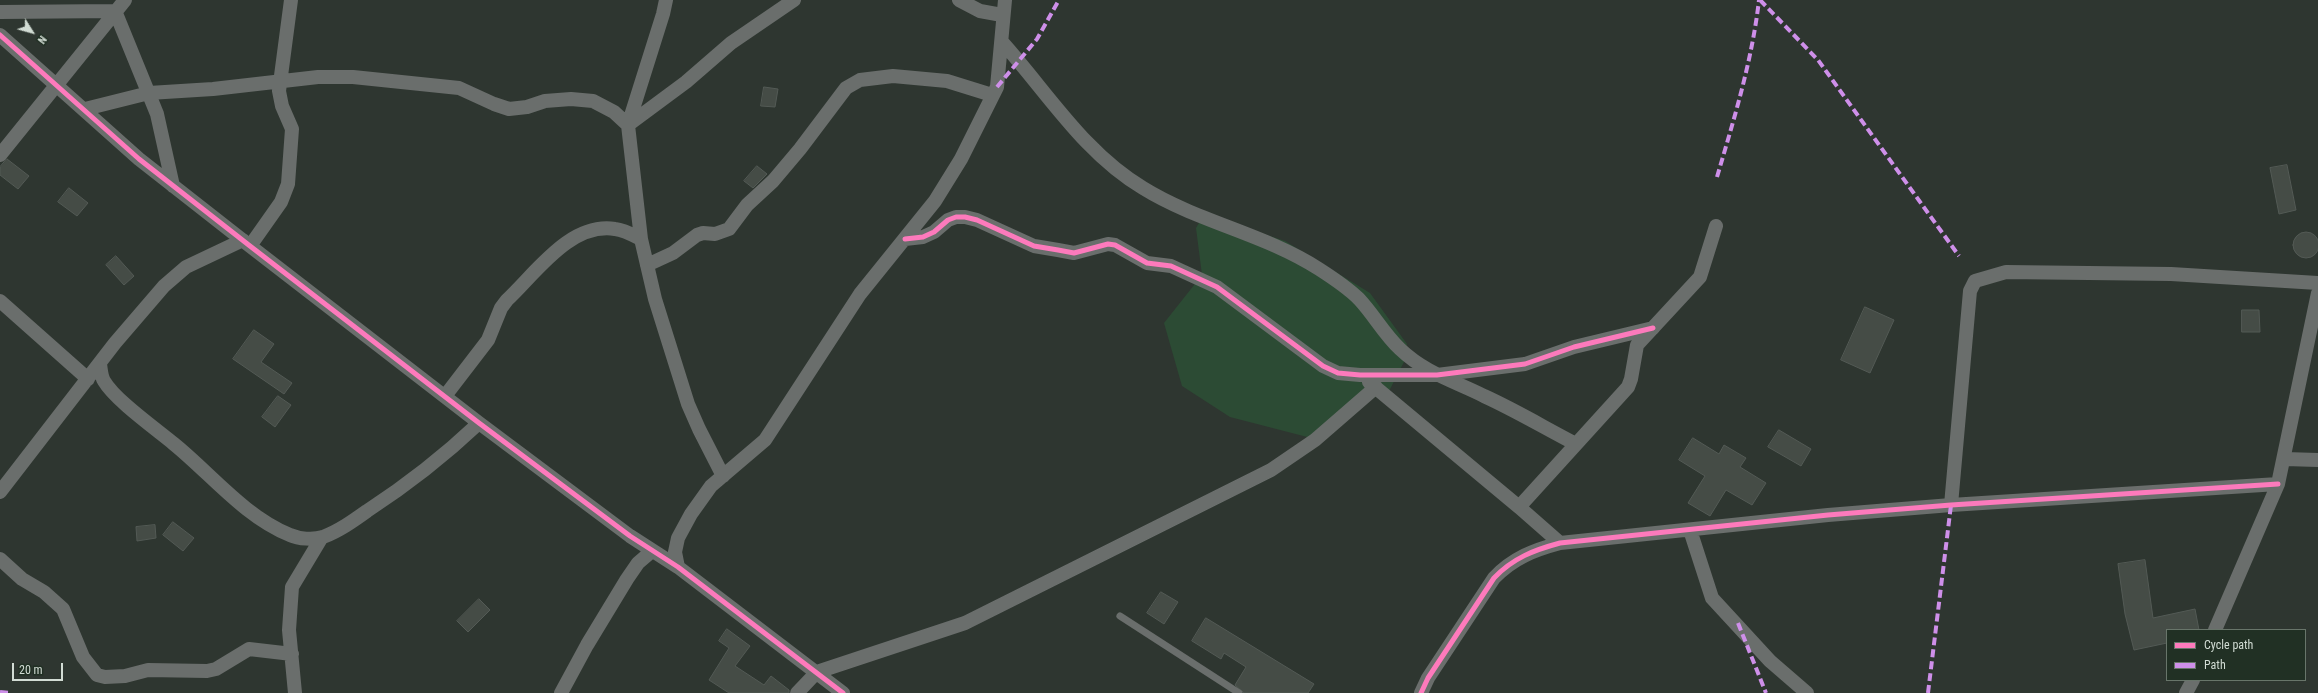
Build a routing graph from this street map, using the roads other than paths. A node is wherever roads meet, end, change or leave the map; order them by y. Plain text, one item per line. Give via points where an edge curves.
1 (291, 0) edge
2 (666, 0) edge
3 (794, 0) edge
4 (959, 0) edge
5 (1005, 0) edge
6 (121, 3) edge
7 (0, 12) edge
8 (1002, 16) junction
9 (0, 35) edge
10 (1002, 42) junction
11 (280, 80) junction
12 (56, 83) junction
13 (149, 93) junction
14 (992, 96) junction
15 (85, 109) junction
16 (628, 124) junction
17 (0, 155) edge
18 (173, 186) junction
19 (1716, 226) dead end
20 (641, 239) junction
21 (905, 240) junction
22 (246, 243) junction
23 (646, 265) junction
24 (2318, 283) edge
25 (2318, 293) edge
26 (0, 301) edge
27 (1653, 328) junction
28 (100, 364) junction
29 (1360, 375) junction
30 (1436, 375) junction
31 (88, 379) junction
32 (1376, 387) junction
33 (444, 396) junction
34 (479, 424) junction
35 (1576, 444) junction
36 (2285, 459) junction
37 (2318, 460) edge
38 (724, 476) junction
39 (2278, 484) junction
40 (0, 492) edge
41 (1951, 505) junction
42 (1520, 507) junction
43 (1690, 530) junction
44 (322, 537) junction
45 (1560, 543) junction
46 (652, 551) junction
47 (0, 559) edge
48 (678, 567) junction
49 (1120, 616) dead end
50 (2215, 629) edge
51 (292, 654) junction
52 (817, 672) junction
53 (2192, 681) edge
54 (561, 692) edge
55 (295, 693) edge
56 (797, 693) edge
57 (843, 693) edge
58 (1239, 693) edge
59 (1421, 693) edge
60 (1807, 693) edge
61 (2186, 693) edge

1 - 11 street
2 - 16 street
3 - 16 street via 731,43 686,82
4 - 8 street via 980,11
5 - 8 street
6 - 7 street
6 - 12 street
6 - 13 street
8 - 10 street
9 - 12 street
10 - 14 street via 996,87
10 - 30 street via 1097,154 1120,173 1144,189 1208,219 1295,254 1346,287 1360,300 1400,349
11 - 13 street via 213,89
11 - 16 street via 353,77 459,88 509,108 527,107 545,101 593,101 614,112
11 - 22 street via 282,106 292,130 288,184 281,202
12 - 15 street
12 - 17 street
13 - 15 street
13 - 18 street via 157,114
14 - 21 street via 961,159 935,201
14 - 23 street via 947,81 893,76 860,80 846,88 800,150 773,181 747,204 729,229 715,234 697,235 672,253
15 - 18 street via 139,159
16 - 20 street
18 - 22 street
19 - 27 street via 1700,277
20 - 23 street
20 - 33 street via 622,230 605,228 586,233 567,243 507,300 488,340
21 - 29 street via 923,237 952,219 965,217 1034,246 1074,253 1108,244 1147,263 1171,266 1202,279 1323,366 1338,372
21 - 38 street via 860,294 765,440
22 - 28 street via 206,256 175,276 115,343
22 - 33 street
23 - 38 street via 688,404 698,430
24 - 41 street via 2171,274 2006,272 1975,282 1970,291
25 - 36 street
26 - 31 street
27 - 30 street via 1574,347 1525,364
27 - 35 street via 1635,350 1628,387
28 - 31 street
28 - 44 street via 104,382 130,408 253,514 292,536
29 - 30 street
29 - 32 street
30 - 35 street via 1484,396
31 - 40 street
32 - 42 street
32 - 52 street via 1315,440 1271,470 965,623
33 - 34 street
34 - 44 street via 388,497 346,526
34 - 46 street
35 - 42 street
36 - 37 street
36 - 39 street
38 - 48 street via 711,486 683,527 675,552
39 - 41 street
39 - 50 street
41 - 43 street
42 - 45 street
43 - 45 street
43 - 60 street via 1712,598 1770,661
44 - 51 street via 292,587 289,630
45 - 59 street via 1523,555 1507,564 1494,578 1428,678
46 - 48 street
46 - 54 street via 638,563 627,579
47 - 51 street via 63,609 83,657 97,675 125,676 148,670 206,671 216,669 249,649
48 - 52 street
49 - 58 lane
51 - 55 street
52 - 56 street
52 - 57 street
53 - 61 street

